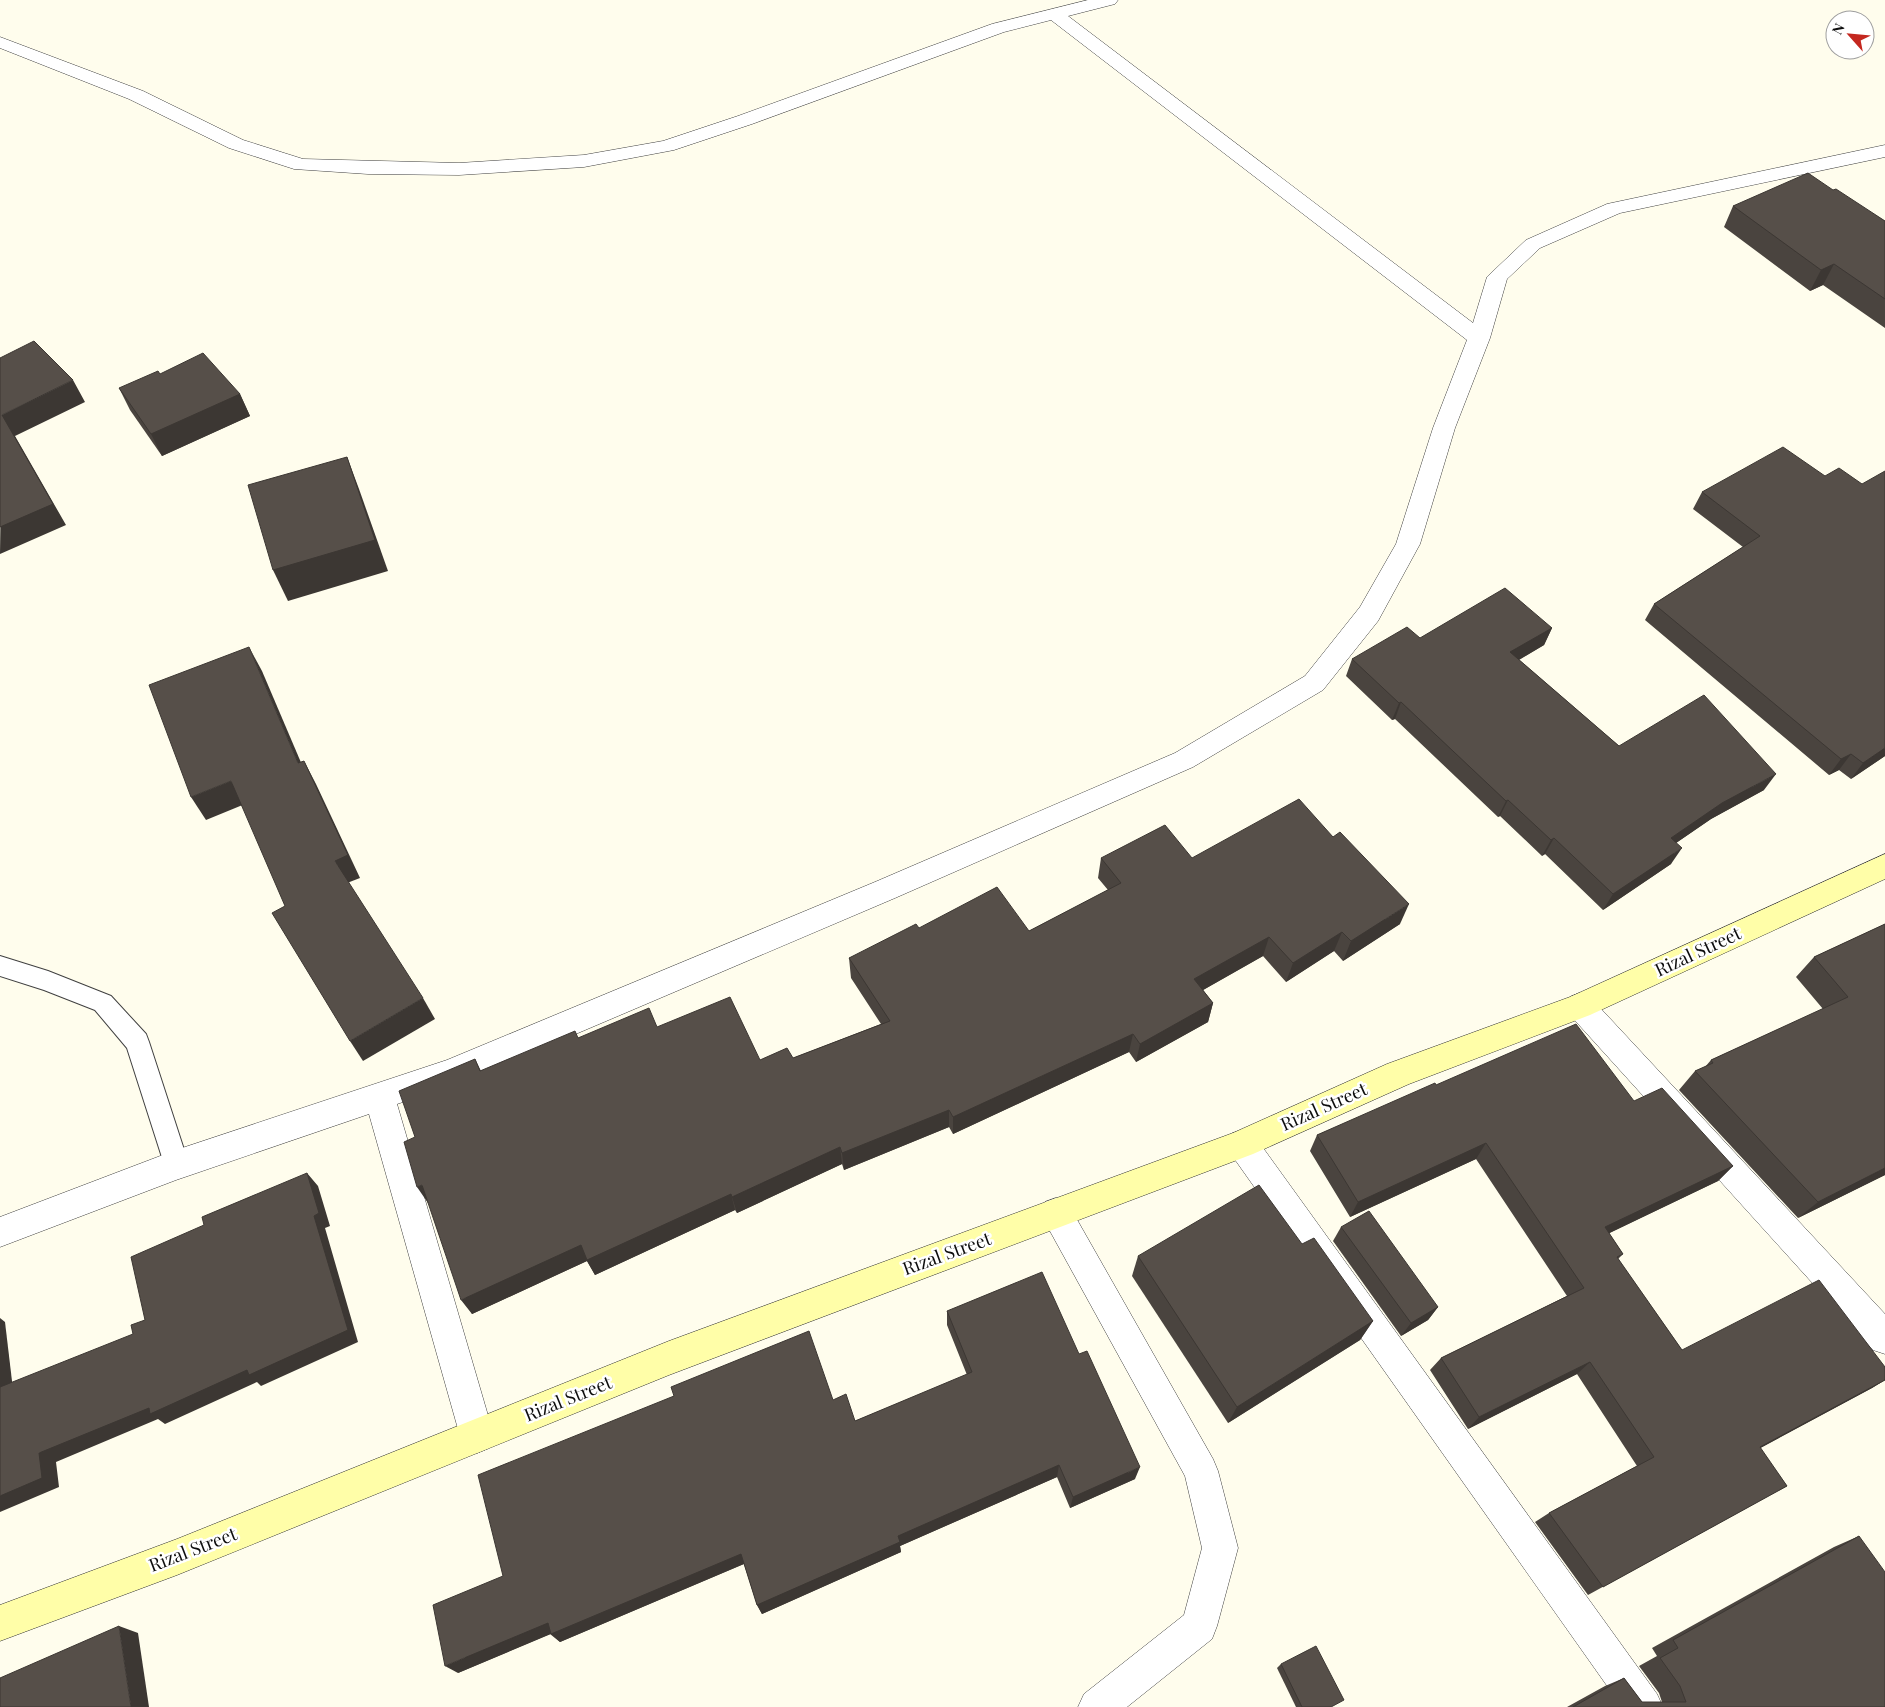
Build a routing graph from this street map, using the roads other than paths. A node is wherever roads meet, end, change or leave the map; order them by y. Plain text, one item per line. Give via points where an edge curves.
1 (1109, 0) edge
2 (1056, 15) junction
3 (0, 42) edge
4 (1885, 151) edge
5 (1479, 338) junction
6 (1885, 866) edge
7 (0, 966) edge
8 (1580, 1006) junction
9 (379, 1096) junction
10 (1242, 1144) junction
11 (176, 1165) junction
12 (1056, 1213) junction
13 (0, 1232) edge
14 (1885, 1338) edge
15 (477, 1436) junction
16 (0, 1623) edge
17 (1097, 1707) edge
18 (1644, 1707) edge

1 - 2 street
2 - 3 street via 998,28 667,146 584,161 458,169 301,165 236,144 136,95
2 - 5 street
4 - 5 street via 1614,208 1533,244 1497,277
5 - 9 street via 1444,428 1408,544 1369,614 1314,683 1184,760 821,918 452,1072
6 - 8 main road, Rizal Street
7 - 11 lane via 103,1002 137,1042
8 - 10 main road, Rizal Street via 1398,1074
8 - 14 street
9 - 11 street
9 - 15 street
10 - 12 main road, Rizal Street
10 - 18 street
11 - 13 street
12 - 15 main road, Rizal Street via 669,1358
12 - 17 street via 1201,1471 1220,1548 1199,1626
15 - 16 main road, Rizal Street via 177,1557

